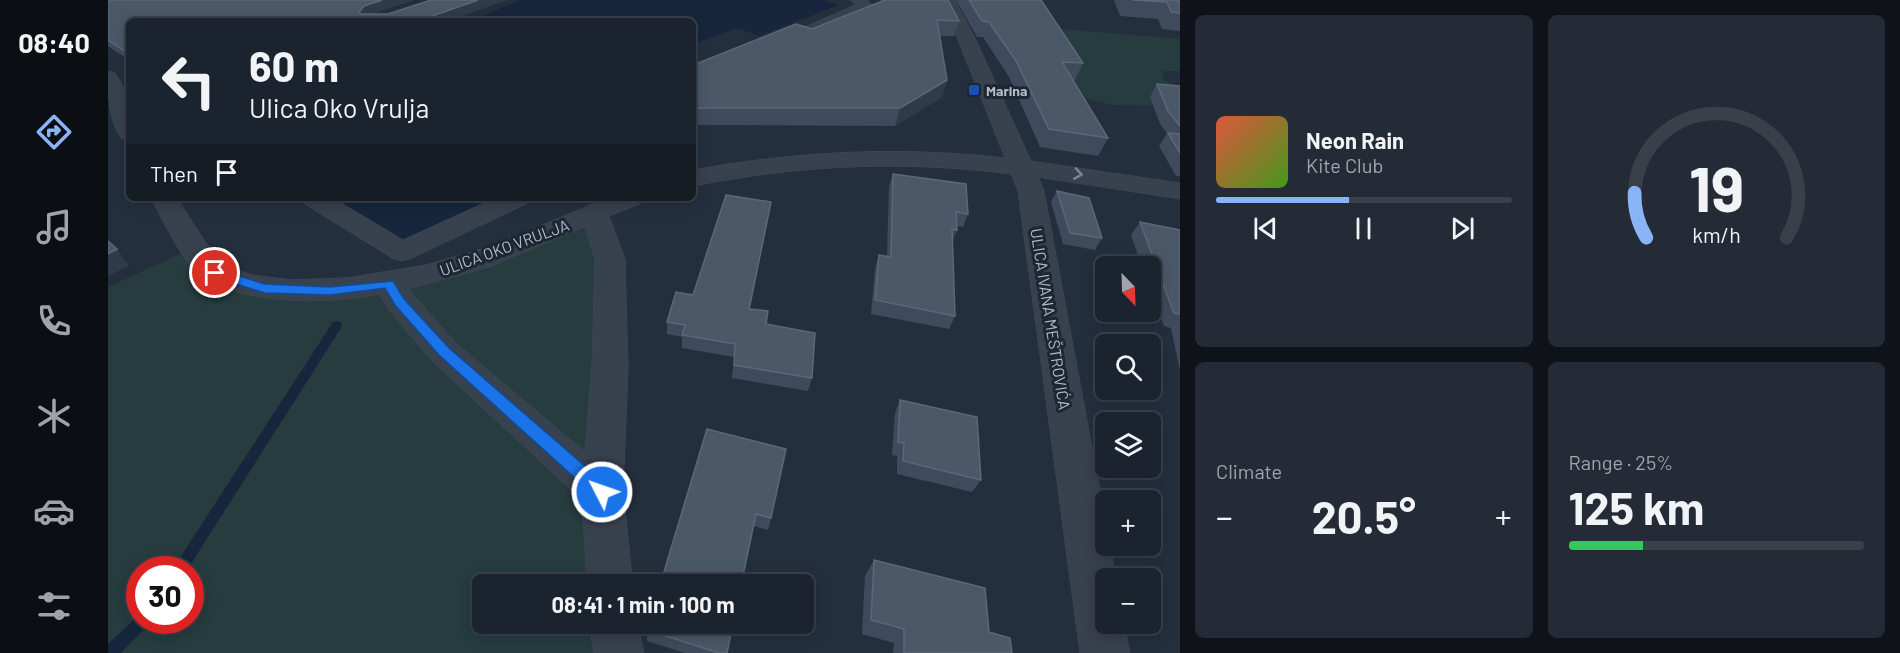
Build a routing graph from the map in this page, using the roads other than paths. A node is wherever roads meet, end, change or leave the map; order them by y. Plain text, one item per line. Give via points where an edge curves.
1 (859, 0) edge
2 (947, 0) edge
3 (800, 35) edge
4 (108, 77) edge
5 (118, 105) edge
6 (126, 125) edge
7 (1020, 166) junction
8 (696, 177) edge
9 (1180, 191) edge
10 (166, 201) edge
11 (319, 201) edge
12 (511, 201) edge
13 (624, 201) edge
14 (594, 213) junction
15 (388, 284) junction
16 (602, 492) junction
17 (609, 574) edge
18 (616, 634) edge
19 (619, 653) edge
20 (1105, 653) edge

1 - 3 street via 865,7
2 - 7 street, ULICA IVANA MEŠTROVIĆA
4 - 5 street
5 - 6 street
7 - 8 street via 859,156 754,165
7 -> 9 street
7 - 20 street, ULICA IVANA MEŠTROVIĆA via 1031,191
10 - 15 street, ULICA OKO VRULJA via 215,273 265,288 330,291
11 - 12 street via 402,252
13 - 14 street, ULICA OKO VRULJA
14 - 15 street, ULICA OKO VRULJA via 446,271
14 - 16 street via 610,259 610,367
15 - 16 street via 444,352
16 - 17 street
18 - 19 street

